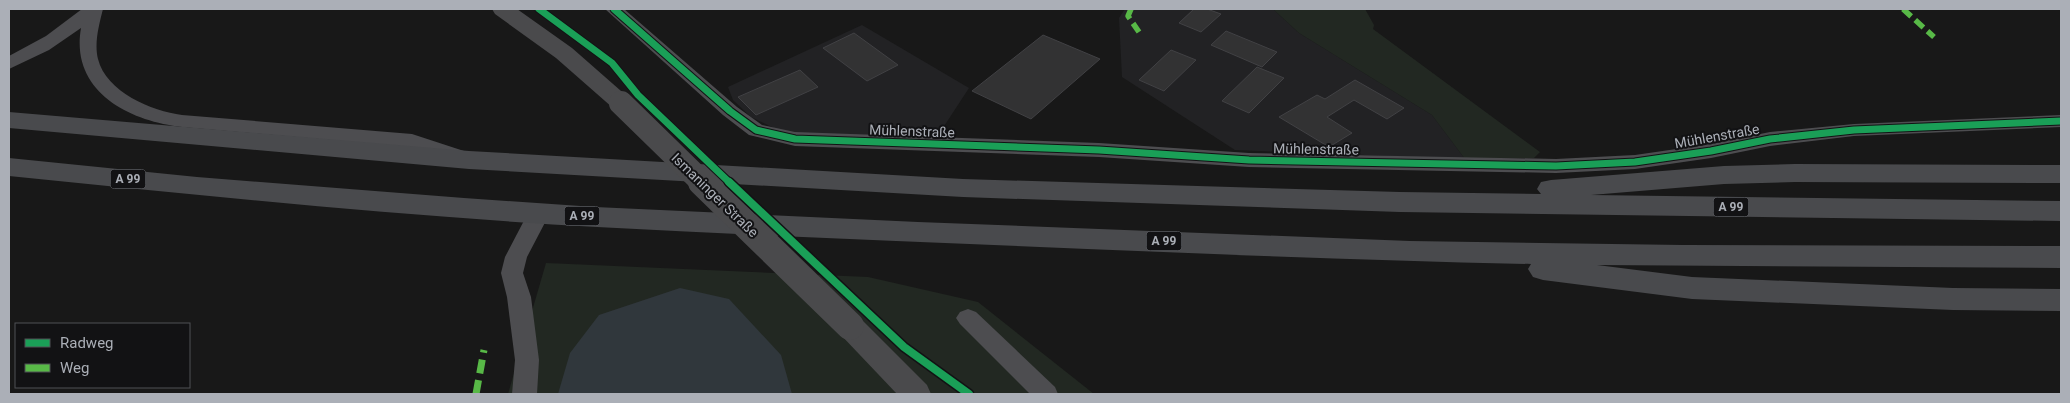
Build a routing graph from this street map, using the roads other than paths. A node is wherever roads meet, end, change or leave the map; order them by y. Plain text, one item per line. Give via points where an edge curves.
1 (93, 9) edge
2 (503, 9) edge
3 (614, 9) edge
4 (9, 63) edge
5 (9, 120) edge
6 (2061, 121) edge
7 (470, 160) junction
8 (9, 167) edge
9 (2061, 174) edge
10 (1400, 202) junction
11 (2061, 211) edge
12 (539, 213) junction
13 (1410, 251) junction
14 (2061, 257) edge
15 (2061, 300) edge
16 (968, 318) dead end
17 (524, 394) edge
18 (916, 394) edge
19 (1046, 394) edge

1 - 4 street via 54,40
1 - 7 street via 88,48 90,64 98,81 119,98 154,116 182,122 412,141
2 - 18 main road, Ismaninger Straße, bridge via 572,57
3 - 6 street, Mühlenstraße via 756,130 795,139 1099,150 1249,160 1556,166 1635,162 1770,139 1854,130
5 - 7 highway, A 99
7 - 10 highway, A 99 via 963,188
8 - 12 highway, A 99
9 - 10 highway via 1724,175
10 - 11 highway, A 99
12 - 13 highway, A 99
12 - 17 street via 516,258 512,273 519,297 527,360
13 - 14 highway, A 99
13 - 15 highway via 1692,288 1953,299
16 - 19 street

